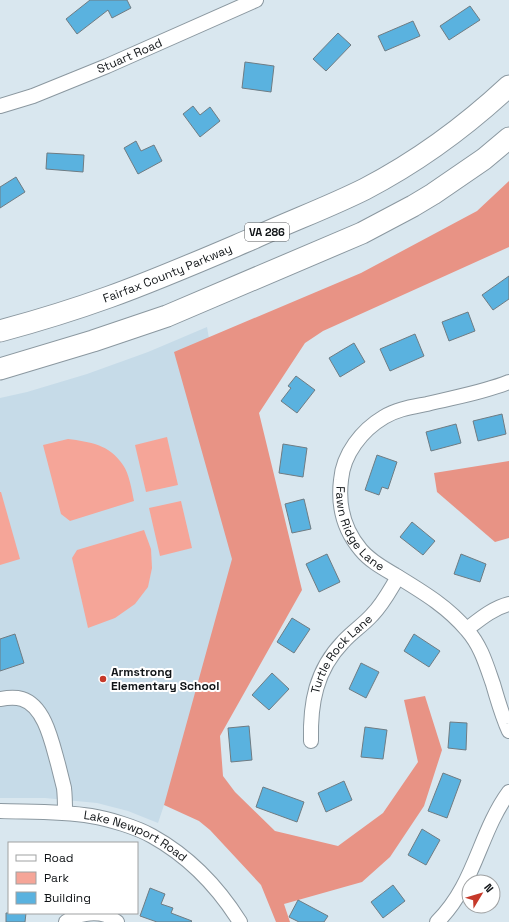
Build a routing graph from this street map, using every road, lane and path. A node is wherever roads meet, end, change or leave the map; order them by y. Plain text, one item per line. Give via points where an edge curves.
1 (256, 0) edge
2 (509, 86) edge
3 (0, 106) edge
4 (509, 138) edge
5 (0, 331) edge
6 (0, 368) edge
7 (509, 382) edge
8 (398, 577) junction
9 (509, 604) edge
10 (467, 629) junction
11 (0, 699) edge
12 (509, 731) edge
13 (312, 741) dead end
14 (509, 792) edge
15 (0, 811) edge
16 (65, 813) junction
17 (86, 914) edge
18 (96, 914) edge
19 (66, 922) edge
20 (117, 922) edge
21 (240, 922) edge
22 (437, 922) edge

1 - 3 street, Stuart Road via 107,66 33,96
2 - 5 highway, Fairfax County Parkway / VA 286 via 457,130 410,163 337,202 143,284 77,308
4 - 6 highway via 484,159 433,194 362,233 167,316 93,342
7 - 8 street, Fawn Ridge Lane via 491,389 400,410 372,426 350,451 341,475 339,492 345,524 362,550 374,562
8 - 10 street, Fawn Ridge Lane via 441,605
8 - 13 street, Turtle Rock Lane via 372,615 344,640 324,667 313,702
9 - 10 street via 489,612
10 - 12 street, Fawn Ridge Lane via 484,657
11 - 16 street via 21,698 37,710 46,725 64,789
14 - 22 street via 492,821 458,897
15 - 16 street, Lake Newport Road
16 - 21 street, Lake Newport Road via 92,816 118,823 151,836 174,850 214,887
17 - 19 street
18 - 20 street via 107,916

